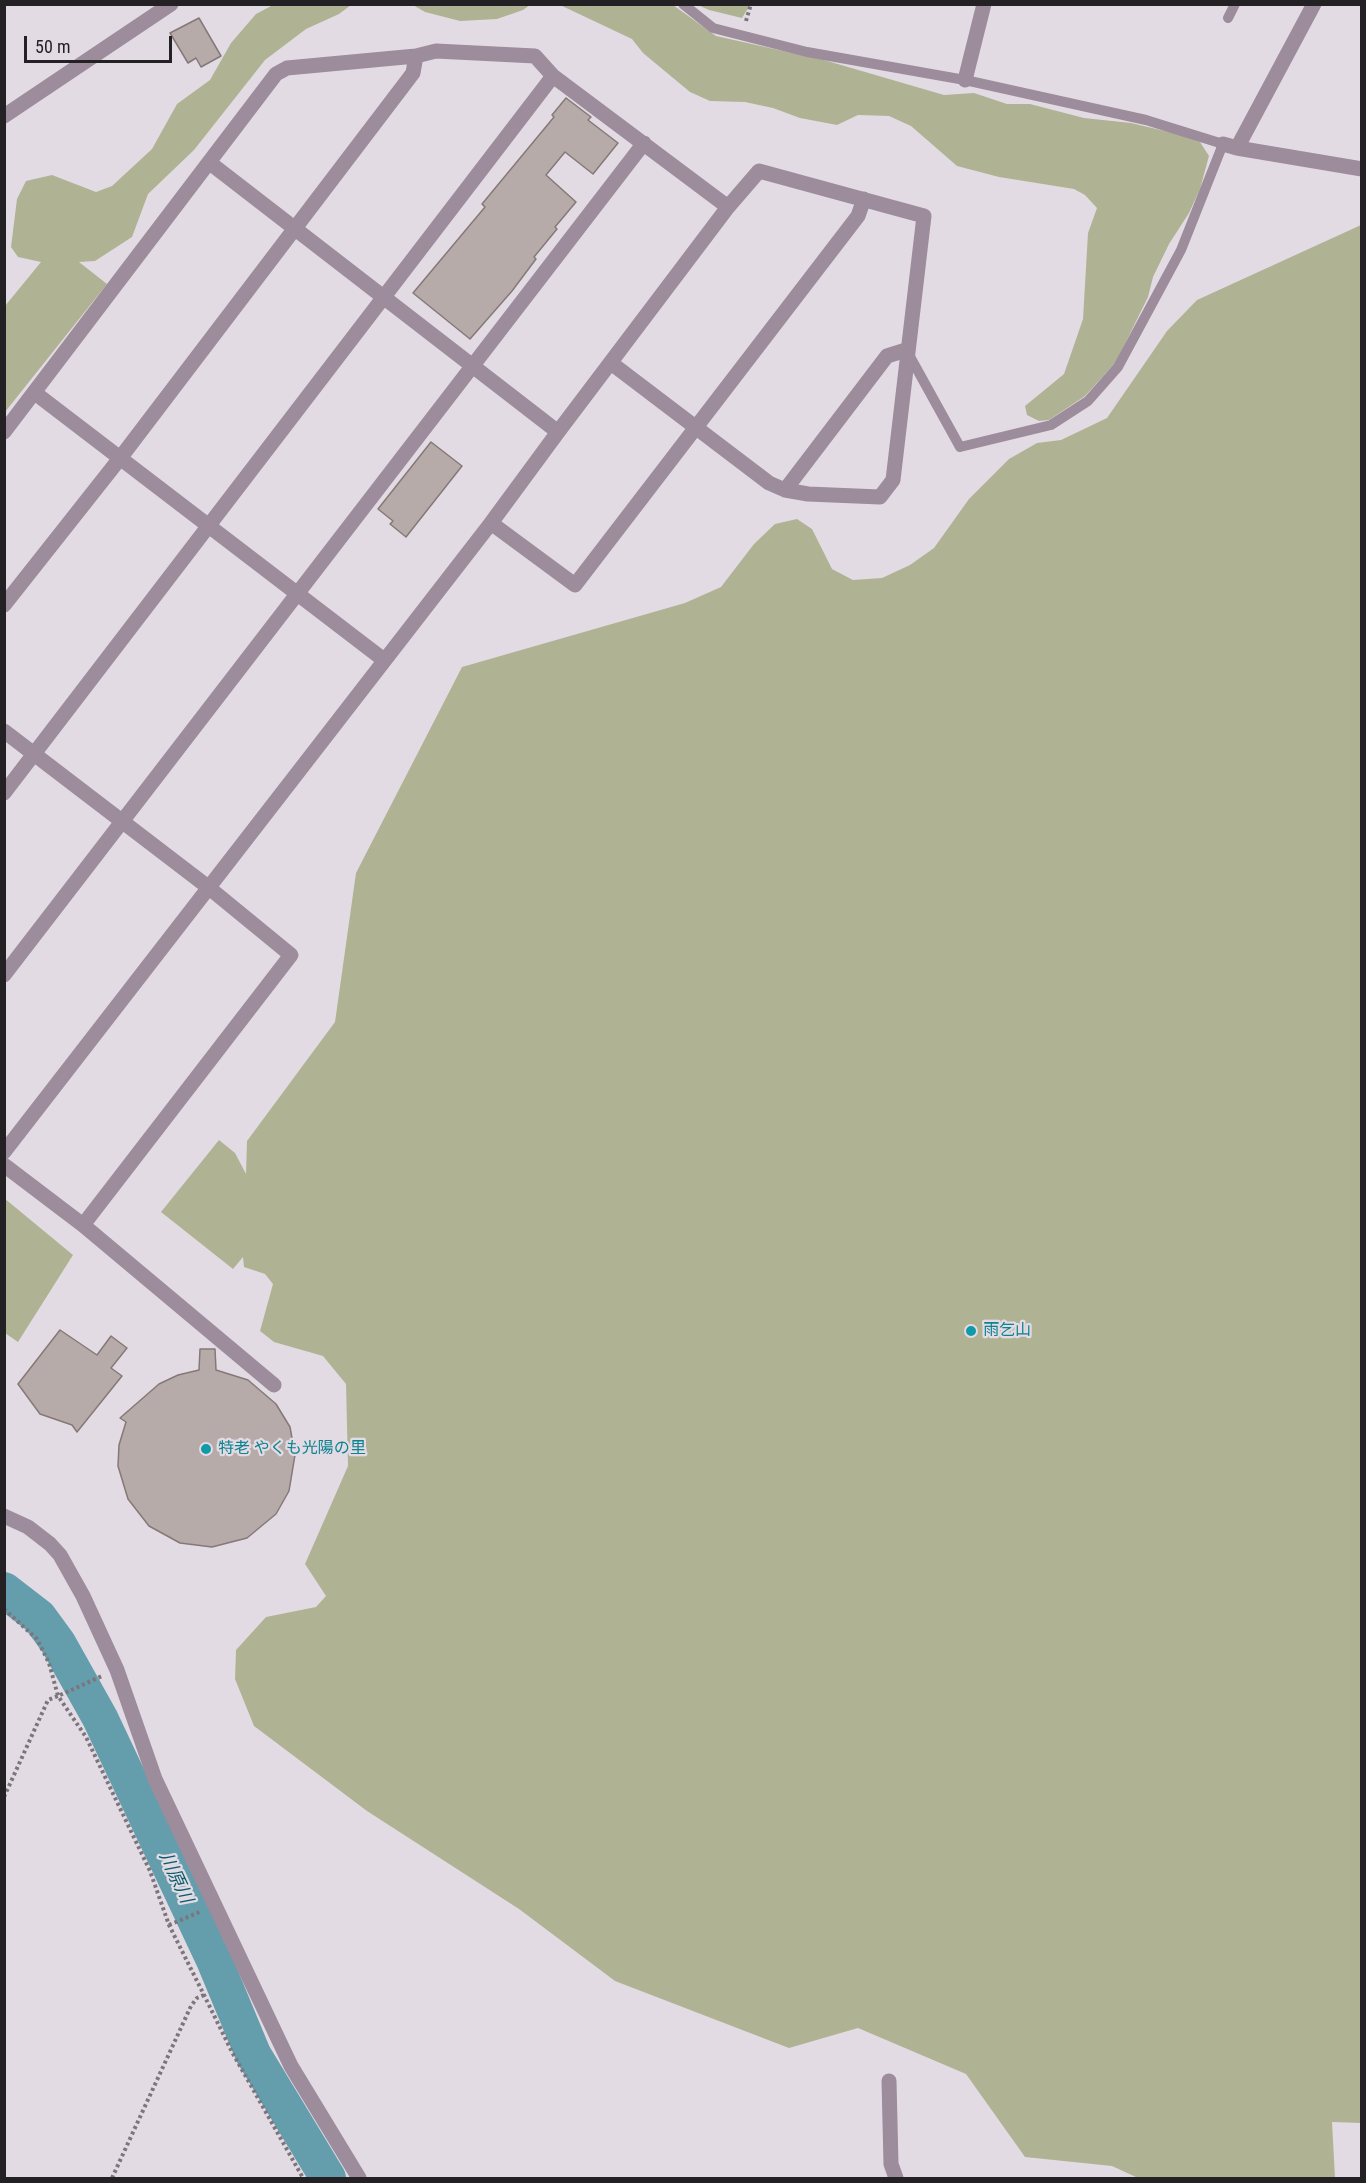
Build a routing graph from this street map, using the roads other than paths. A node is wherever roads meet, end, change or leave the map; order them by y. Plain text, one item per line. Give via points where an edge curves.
1 (171, 4) edge
2 (683, 4) edge
3 (984, 4) edge
4 (1234, 4) edge
5 (1314, 4) edge
6 (1228, 18) dead end
7 (416, 56) junction
8 (553, 76) junction
9 (965, 80) junction
10 (4, 116) edge
11 (644, 144) junction
12 (1230, 146) junction
13 (210, 164) junction
14 (1362, 169) edge
15 (864, 199) junction
16 (728, 207) junction
17 (295, 230) junction
18 (384, 299) junction
19 (906, 350) junction
20 (611, 363) junction
21 (473, 366) junction
22 (35, 393) junction
23 (695, 429) junction
24 (4, 432) edge
25 (558, 432) junction
26 (121, 457) junction
27 (785, 490) junction
28 (491, 523) junction
29 (208, 525) junction
30 (298, 593) junction
31 (4, 605) edge
32 (384, 660) junction
33 (4, 731) edge
34 (34, 754) junction
35 (4, 793) edge
36 (122, 821) junction
37 (208, 887) junction
38 (4, 975) edge
39 (4, 1152) edge
40 (4, 1165) edge
41 (83, 1225) junction
42 (274, 1385) dead end
43 (4, 1516) edge
44 (889, 2081) dead end
45 (359, 2178) edge
46 (896, 2178) edge

1 - 10 street
2 - 9 lane via 713,28 807,52
3 - 9 street
4 - 6 lane
5 - 12 street
7 - 8 street via 436,51 535,56
7 - 13 street via 287,68 276,74
7 - 17 street via 413,73
8 - 11 street
8 - 18 street
9 - 12 lane via 1146,120
11 - 16 street
11 - 21 street
12 - 14 street
12 - 19 lane via 1181,250 1118,367 1088,401 1051,425 960,447
13 - 17 street
13 - 22 street
15 - 16 street via 759,171
15 - 19 street via 924,216
15 - 23 street via 858,216
16 - 20 street
17 - 18 street
17 - 26 street
18 - 21 street
18 - 29 street
19 - 27 street via 887,356
19 - 27 street via 893,480 880,496
20 - 23 street
20 - 25 street
21 - 25 street
21 - 30 street
22 - 24 street
22 - 26 street
23 - 27 street via 769,483
23 - 28 street via 575,585
25 - 28 street
26 - 29 street
26 - 31 street
28 - 32 street
29 - 30 street
29 - 34 street
30 - 32 street
30 - 36 street
32 - 37 street
33 - 34 street
34 - 35 street
34 - 36 street
36 - 37 street
36 - 38 street
37 - 39 street
37 - 41 street via 291,955
40 - 41 street
41 - 42 street
43 - 45 street via 28,1527 50,1544 83,1596 117,1670 155,1779 291,2066
44 - 46 street via 891,2164

